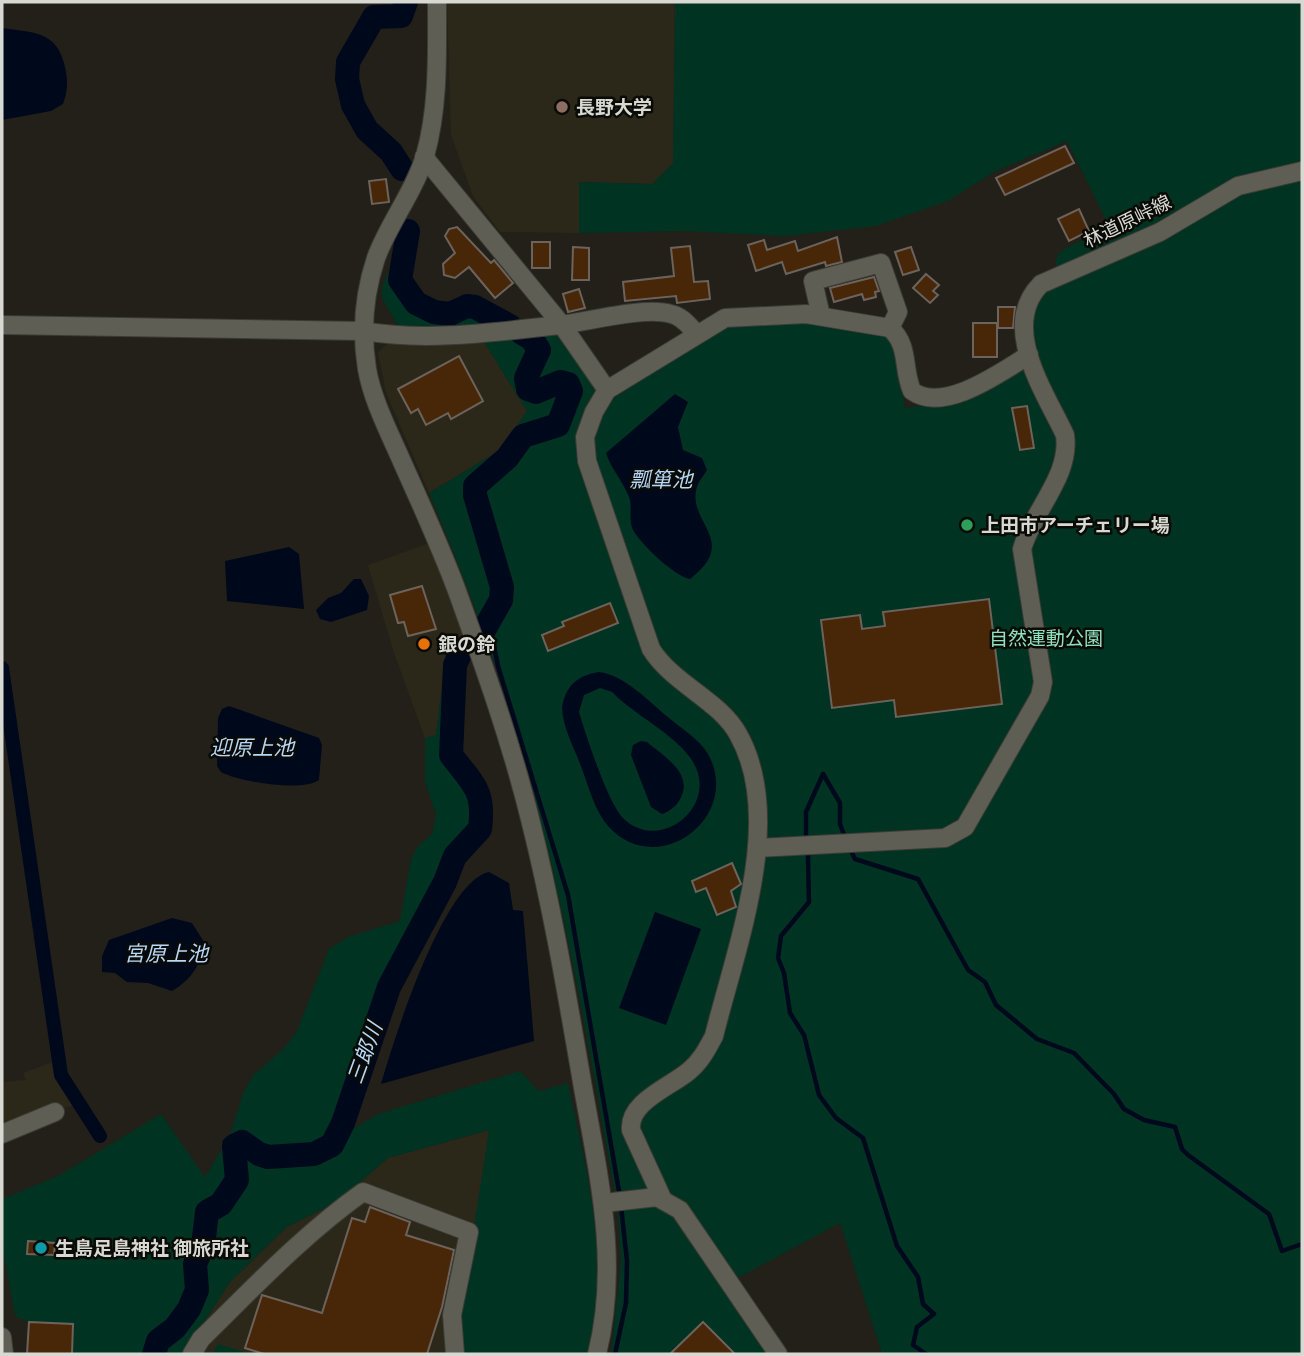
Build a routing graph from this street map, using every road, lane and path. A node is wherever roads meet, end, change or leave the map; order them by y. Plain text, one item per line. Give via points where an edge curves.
1 (437, 2) edge
2 (424, 158) junction
3 (1302, 171) edge
4 (821, 316) junction
5 (2, 325) edge
6 (562, 325) junction
7 (890, 328) junction
8 (363, 331) junction
9 (696, 333) junction
10 (1028, 355) junction
11 (607, 390) junction
12 (758, 848) junction
13 (55, 1112) dead end
14 (2, 1134) edge
15 (662, 1198) junction
16 (617, 1201) junction
17 (2, 1337) edge
18 (4, 1354) edge
19 (192, 1354) edge
20 (455, 1354) edge
21 (597, 1354) edge
22 (778, 1354) edge

1 - 2 street via 435,100
2 - 6 street
2 - 8 street via 377,256
3 - 10 street, 林道原峠線 via 1238,186 1160,232 1041,284 1025,310 1023,334
4 - 7 street
4 - 7 street via 813,281 881,263 898,312
4 - 9 street via 738,316
5 - 8 street
6 - 8 street via 402,338
6 - 9 street via 593,317 668,313
6 - 11 street
7 - 10 street via 905,350 912,391 930,399 977,387
8 - 16 street via 367,372 384,422 456,590 517,771
9 - 11 street
10 - 12 street, 林道原峠線 via 1065,435 1067,449 1065,464 1022,549 1043,682 1035,710 976,812 956,834
11 - 12 street via 585,436 587,461 651,649 659,662 738,734 758,794
12 - 15 street via 713,1036 690,1071 631,1118 631,1130
13 - 14 street
15 - 16 street
15 - 22 street via 680,1210
16 - 21 street
17 - 18 street
19 - 20 street via 201,1339 279,1263 363,1192 469,1233 452,1315

